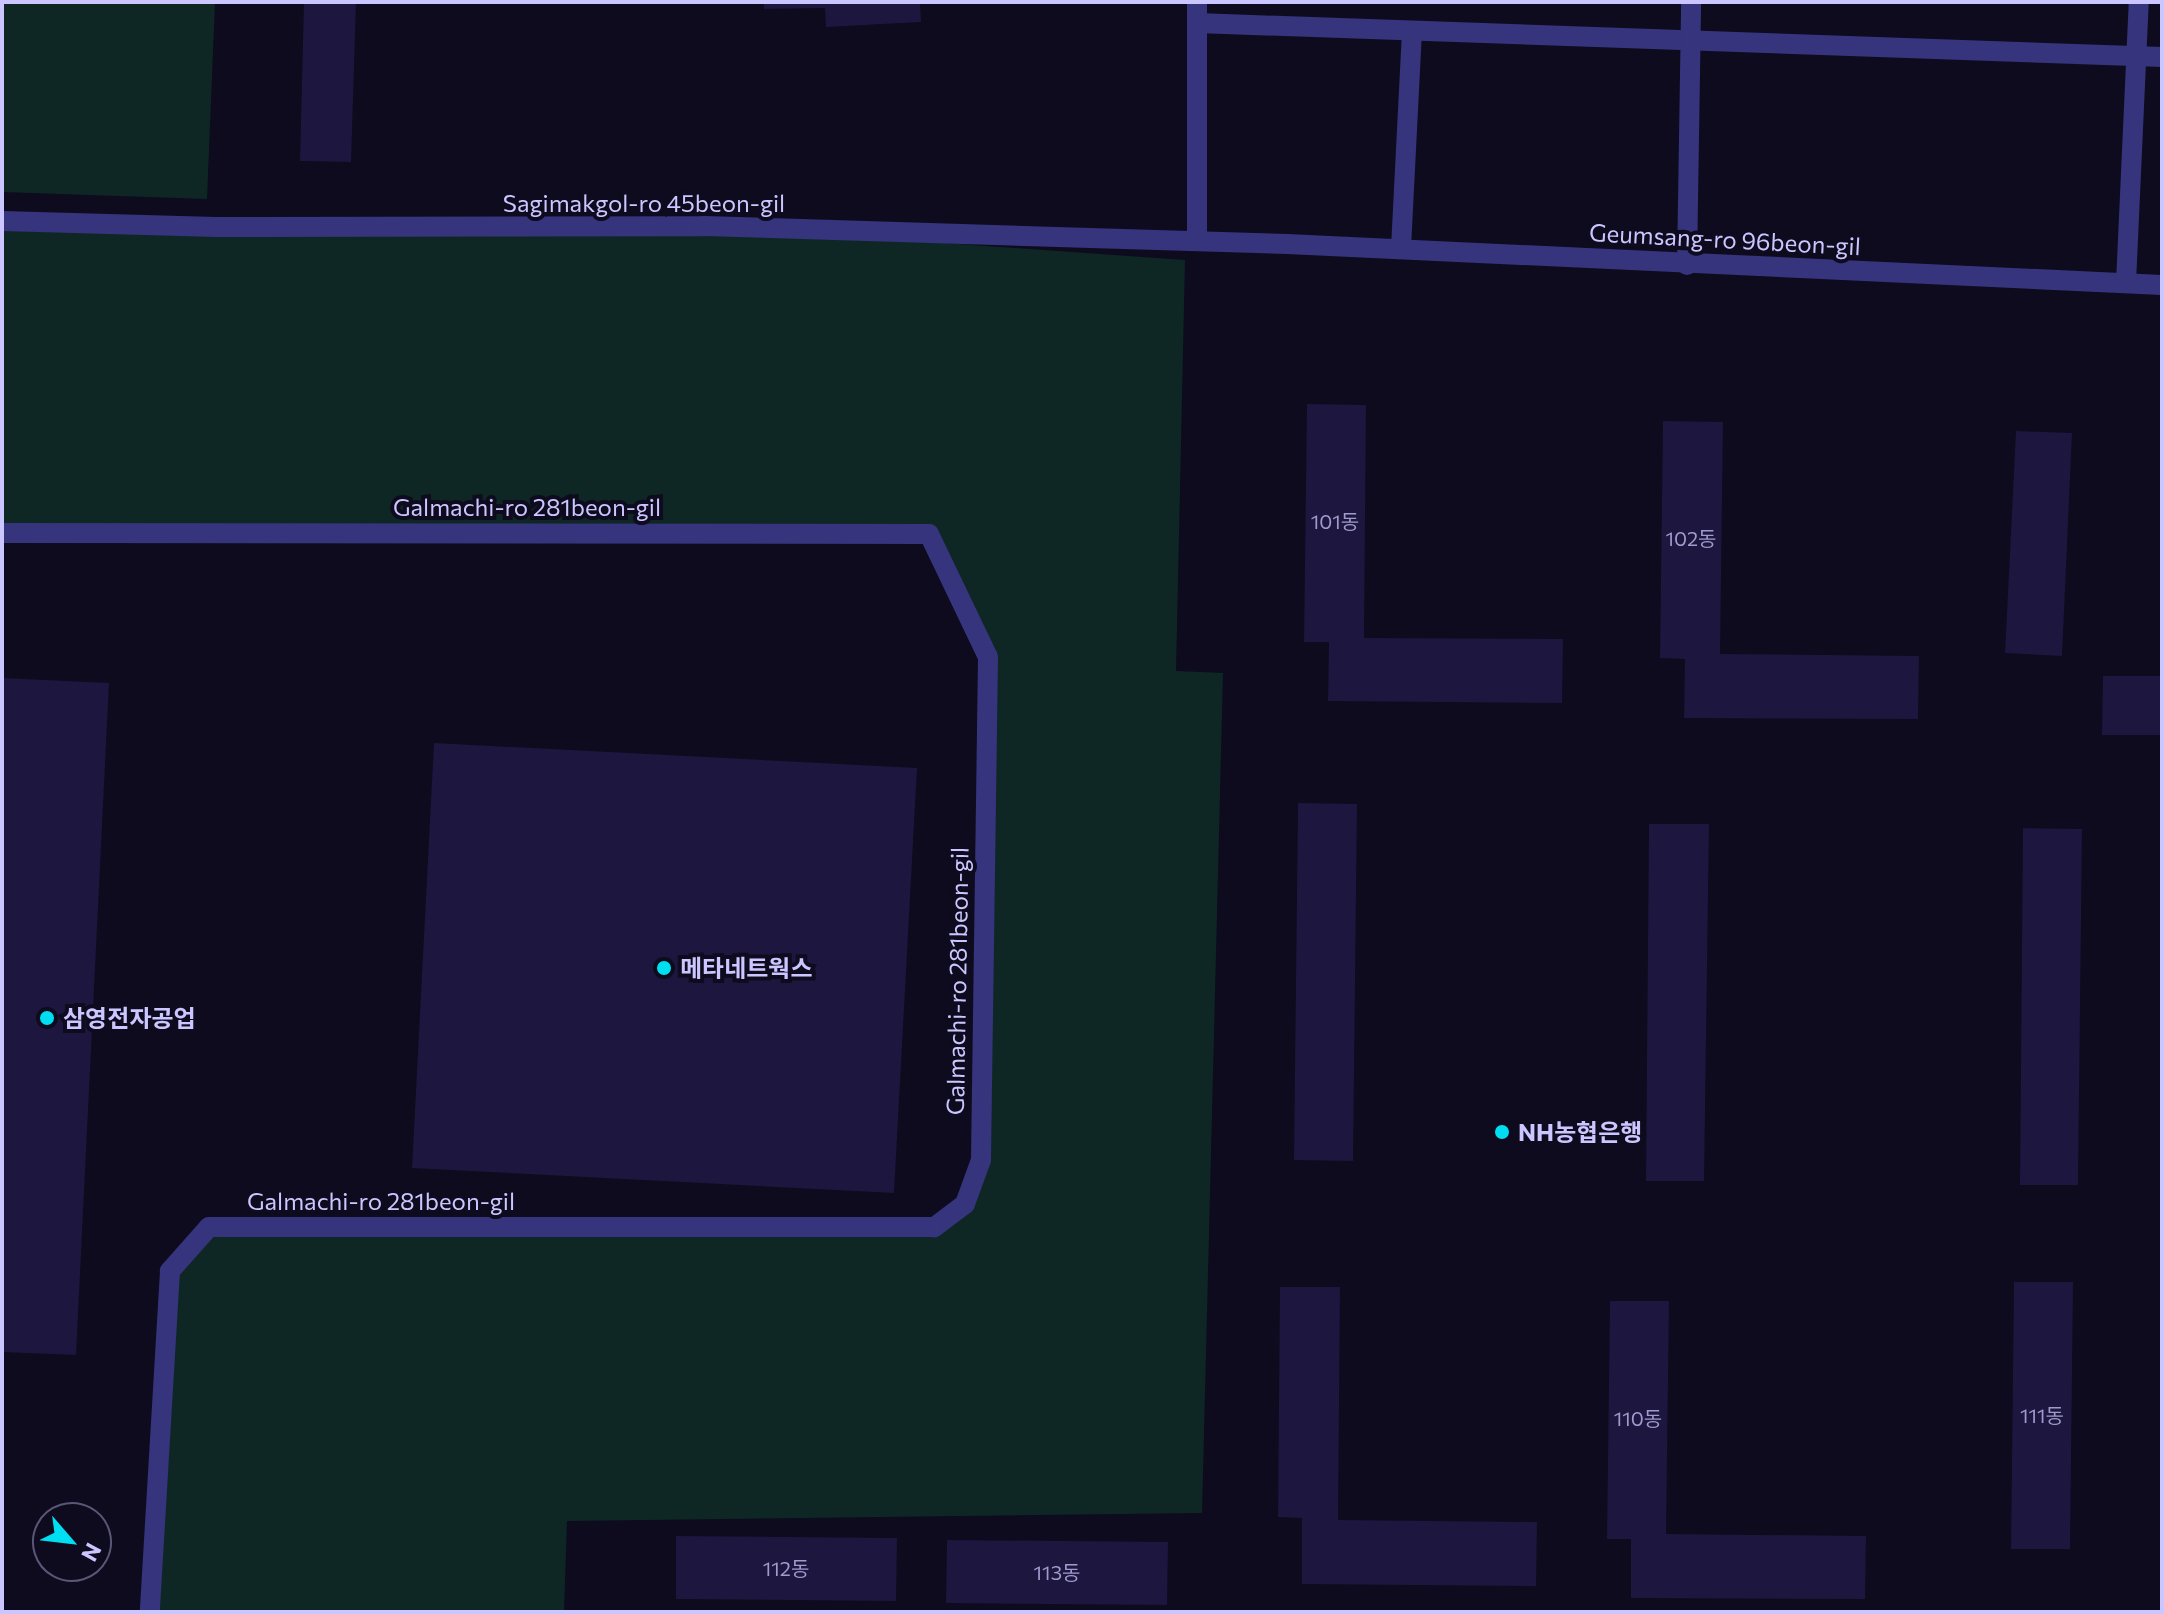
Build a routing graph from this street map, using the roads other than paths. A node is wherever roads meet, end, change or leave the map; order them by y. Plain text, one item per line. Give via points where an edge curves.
1 (1197, 2) edge
2 (1691, 2) edge
3 (2139, 2) edge
4 (1197, 23) junction
5 (1412, 32) junction
6 (1692, 40) junction
7 (2137, 56) junction
8 (2162, 57) edge
9 (2, 221) edge
10 (1197, 241) junction
11 (1287, 244) joint
12 (1401, 248) junction
13 (1687, 265) junction
14 (2126, 283) junction
15 (2162, 285) edge
16 (2, 533) edge
17 (150, 1612) edge

1 - 4 street
2 - 6 street
3 - 7 street
4 - 5 street
4 - 10 street
5 - 6 street
5 - 12 street
6 - 7 street
6 - 13 street
7 - 8 street
7 - 14 street
9 - 10 street, Sagimakgol-ro 45beon-gil via 216,227 704,226
10 - 11 street, Sagimakgol-ro 45beon-gil
11 - 12 street, Geumsang-ro 96beon-gil
12 - 13 street, Geumsang-ro 96beon-gil
13 - 14 street, Geumsang-ro 96beon-gil
14 - 15 street, Geumsang-ro 96beon-gil
16 - 17 street, Galmachi-ro 281beon-gil via 929,534 988,657 981,1160 965,1204 934,1227 209,1227 170,1271

